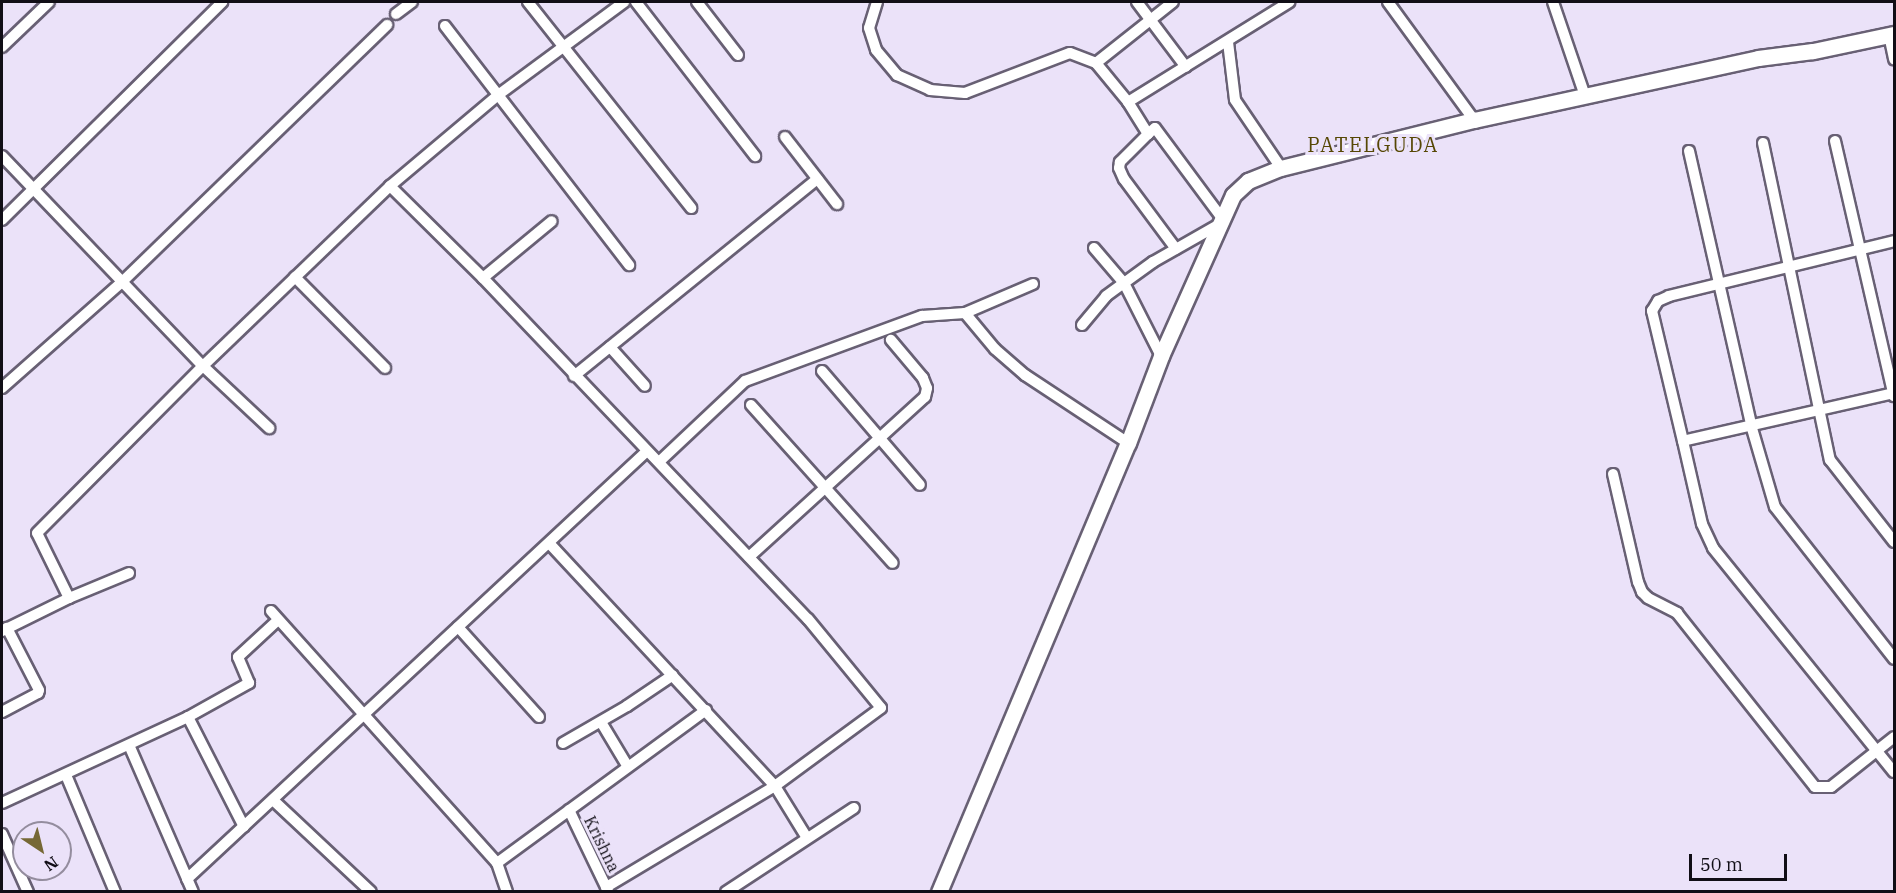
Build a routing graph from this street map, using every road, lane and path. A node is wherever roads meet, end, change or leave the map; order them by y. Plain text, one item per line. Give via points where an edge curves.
1 (49, 2) edge
2 (222, 2) edge
3 (412, 2) edge
4 (528, 2) edge
5 (624, 2) edge
6 (636, 2) edge
7 (697, 2) edge
8 (877, 2) edge
9 (1137, 2) edge
10 (1173, 2) edge
11 (1289, 2) edge
12 (1388, 2) edge
13 (1552, 2) edge
14 (37, 6) edge
15 (396, 14) dead end
16 (1149, 19) junction
17 (387, 25) dead end
18 (445, 26) dead end
19 (1892, 34) edge
20 (1228, 42) junction
21 (562, 47) junction
22 (2, 48) edge
23 (738, 55) dead end
24 (1894, 59) edge
25 (1096, 63) junction
26 (1186, 67) junction
27 (498, 95) junction
28 (1585, 96) junction
29 (1128, 102) junction
30 (1474, 120) junction
31 (1148, 134) junction
32 (785, 137) dead end
33 (1835, 141) dead end
34 (1763, 143) dead end
35 (1689, 151) dead end
36 (2, 156) edge
37 (755, 156) dead end
38 (1281, 168) junction
39 (817, 179) junction
40 (390, 186) junction
41 (34, 189) junction
42 (837, 204) dead end
43 (691, 208) dead end
44 (2, 220) edge
45 (552, 221) dead end
46 (1220, 221) junction
47 (1894, 241) edge
48 (1094, 248) dead end
49 (1176, 249) junction
50 (1860, 249) junction
51 (629, 265) dead end
52 (1788, 267) junction
53 (295, 277) junction
54 (483, 278) junction
55 (123, 281) junction
56 (1719, 282) junction
57 (1124, 283) junction
58 (1033, 284) dead end
59 (965, 313) junction
60 (1082, 325) dead end
61 (891, 340) dead end
62 (610, 346) junction
63 (1161, 356) junction
64 (203, 366) junction
65 (385, 368) dead end
66 (822, 372) dead end
67 (574, 376) junction
68 (645, 386) dead end
69 (2, 388) edge
70 (1894, 395) edge
71 (751, 405) dead end
72 (1818, 410) junction
73 (1751, 425) junction
74 (269, 428) dead end
75 (880, 437) junction
76 (1683, 441) junction
77 (1128, 443) junction
78 (646, 452) junction
79 (658, 462) junction
80 (1613, 474) dead end
81 (920, 485) dead end
82 (825, 486) junction
83 (1894, 542) edge
84 (549, 543) junction
85 (749, 557) junction
86 (893, 563) dead end
87 (129, 573) dead end
88 (69, 598) junction
89 (458, 627) junction
90 (4, 629) edge
91 (1894, 659) edge
92 (673, 675) junction
93 (706, 710) junction
94 (2, 712) edge
95 (364, 715) junction
96 (188, 717) junction
97 (538, 717) dead end
98 (601, 722) junction
99 (1894, 737) edge
100 (563, 743) dead end
101 (129, 745) junction
102 (1877, 751) junction
103 (628, 767) junction
104 (1894, 772) edge
105 (66, 775) junction
106 (776, 786) junction
107 (273, 800) junction
108 (2, 803) edge
109 (854, 808) dead end
110 (568, 810) junction
111 (244, 827) junction
112 (2, 834) edge
113 (807, 838) junction
114 (5, 855) edge
115 (498, 862) junction
116 (187, 879) junction
117 (607, 889) edge
118 (28, 891) edge
119 (115, 891) edge
120 (193, 891) edge
121 (371, 891) edge
122 (507, 891) edge
123 (726, 891) edge
124 (939, 891) edge

1 - 14 street
2 - 41 street
3 - 15 street
4 - 21 street
5 - 21 street
6 - 37 street
7 - 23 street
8 - 25 street via 869,28 876,50 897,75 930,90 965,93 1070,53
9 - 16 street
10 - 16 street
11 - 20 street
12 - 30 street
13 - 28 street
14 - 22 street
16 - 25 street
16 - 26 street
17 - 55 street
18 - 27 street
19 - 24 street
19 - 28 street via 1758,58
20 - 26 street
20 - 38 street via 1235,100
21 - 27 street
21 - 43 street
25 - 29 street
26 - 29 street
27 - 40 street
27 - 51 street
28 - 30 street
29 - 31 street
30 - 38 street
31 - 46 street via 1155,128
31 - 49 street via 1120,162 1119,168
32 - 39 street
33 - 50 street
34 - 52 street
35 - 56 street
36 - 41 street
38 - 46 street via 1248,181 1233,195
39 - 42 street
39 - 62 street
40 - 53 street
40 - 54 street
41 - 44 street
41 - 55 street
45 - 54 street
46 - 49 street
46 - 63 street
47 - 50 street
48 - 57 street
49 - 57 street
50 - 52 street
50 - 70 street
52 - 56 street
52 - 72 street
53 - 64 street
53 - 65 street
54 - 67 street
55 - 64 street
55 - 69 street
56 - 73 street
56 - 76 street via 1669,296 1658,301 1652,311
57 - 60 street
57 - 63 street
58 - 59 street
59 - 77 street via 995,349 1025,375
59 - 79 street via 922,316 745,381
61 - 75 street via 927,388 925,397
62 - 67 street
62 - 68 street
63 - 77 street
64 - 74 street
64 - 88 street via 37,533
66 - 75 street
67 - 78 street
70 - 72 street
71 - 82 street
72 - 73 street
72 - 83 street via 1830,460
73 - 76 street
73 - 91 street via 1775,507
75 - 81 street
75 - 82 street
76 - 102 street via 1702,524 1713,548
77 - 124 street
78 - 79 street
78 - 84 street
79 - 85 street
80 - 102 street via 1642,592 1677,613 1815,787 1831,787
82 - 85 street
82 - 86 street
84 - 89 street
84 - 92 street
85 - 106 street via 808,619 881,708
87 - 88 street
88 - 90 street
89 - 95 street
89 - 97 street
90 - 94 street via 39,690
92 - 93 street
92 - 98 street
93 - 103 street
93 - 106 street
95 - 96 street via 274,616 238,657 249,683
95 - 107 street
95 - 115 street
96 - 101 street
96 - 111 street
98 - 100 street
98 - 103 street
99 - 102 street
101 - 105 street
101 - 116 street
102 - 104 street
103 - 110 street
105 - 108 street
105 - 119 street
106 - 113 street
106 - 117 street
107 - 111 street
107 - 121 street
109 - 113 street
110 - 115 street
110 - 117 street, Krishna
111 - 116 street
112 - 114 street
113 - 123 street
114 - 118 street
115 - 122 street
116 - 120 street

